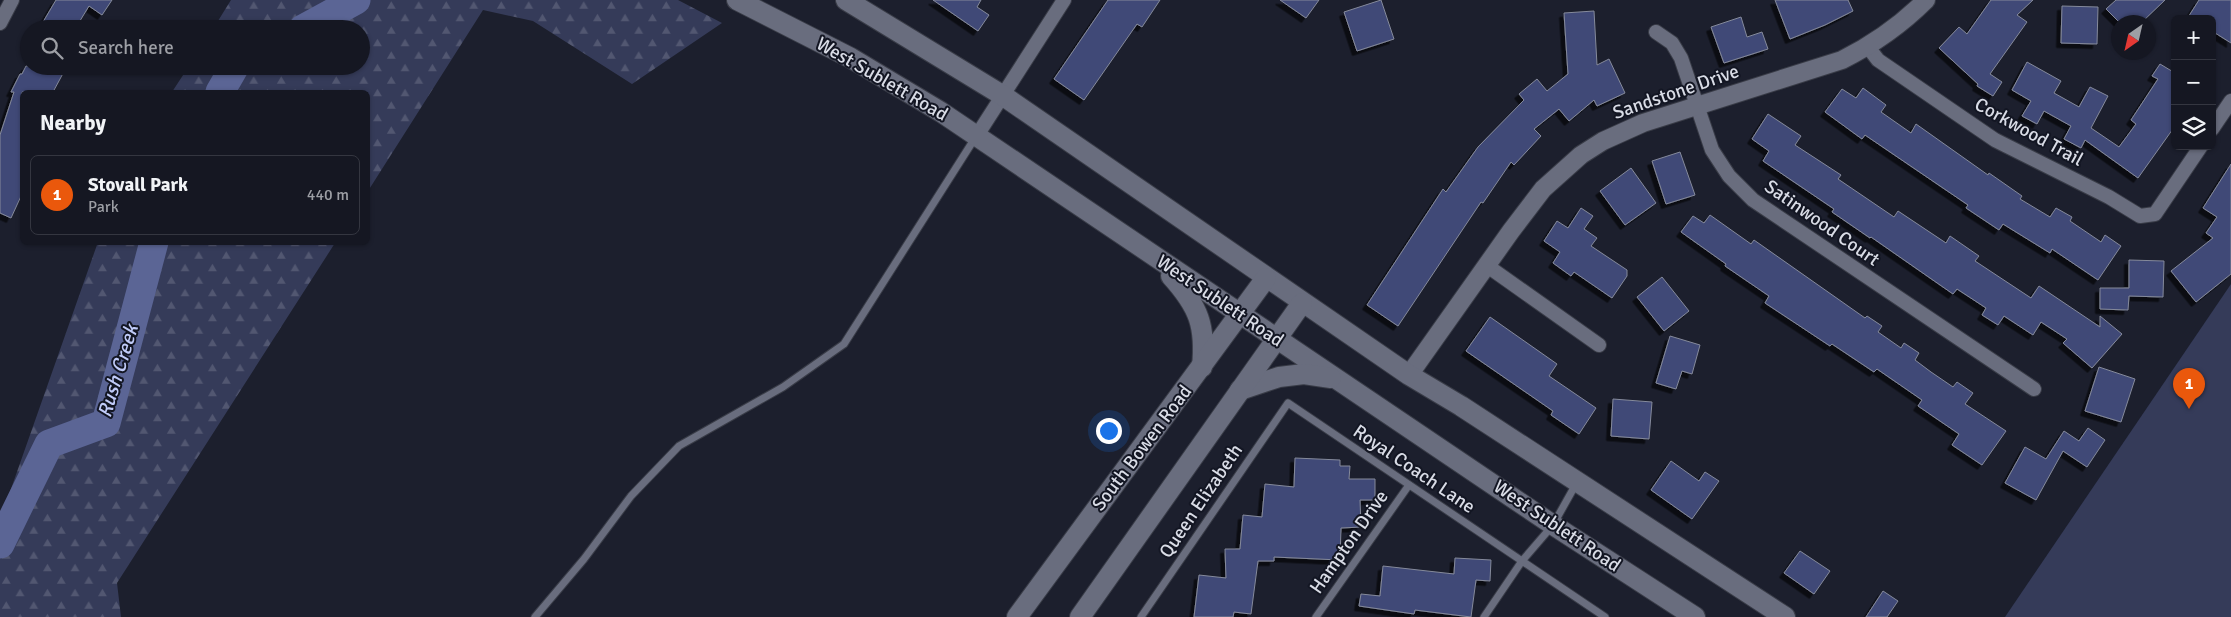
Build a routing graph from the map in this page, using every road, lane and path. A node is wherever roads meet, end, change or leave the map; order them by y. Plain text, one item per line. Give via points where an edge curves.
1 (12, 0) edge
2 (737, 0) edge
3 (846, 0) edge
4 (1064, 0) edge
5 (1926, 0) edge
6 (0, 23) edge
7 (1656, 32) dead end
8 (1868, 47) junction
9 (1002, 95) junction
10 (2231, 101) edge
11 (1696, 106) junction
12 (2216, 123) edge
13 (976, 137) junction
14 (2198, 150) edge
15 (1153, 256) junction
16 (1486, 265) junction
17 (1266, 278) junction
18 (1302, 303) junction
19 (1241, 314) junction
20 (1276, 339) junction
21 (1599, 345) dead end
22 (1202, 367) junction
23 (1409, 375) junction
24 (1337, 379) junction
25 (2034, 389) dead end
26 (1240, 390) junction
27 (1288, 403) joint
28 (1577, 483) junction
29 (1409, 485) junction
30 (1552, 525) junction
31 (1522, 561) junction
32 (1025, 614) edge
33 (535, 617) edge
34 (1080, 617) edge
35 (1141, 617) edge
36 (1316, 617) edge
37 (1484, 617) edge
38 (1605, 617) edge
39 (1695, 617) edge
40 (1785, 617) edge

1 - 6 street
2 - 13 main road, West Sublett Road via 851,58
3 - 9 main road
4 - 9 street
5 - 8 street, Sandstone Drive
7 - 11 street, Satinwood Court via 1672,43 1681,58
8 - 11 street, Sandstone Drive via 1810,71
8 - 14 street, Corkwood Trail via 1878,60 1995,140 2140,216 2156,214
9 - 13 street
9 - 17 main road
10 - 12 street
11 - 16 street, Sandstone Drive via 1643,123 1581,155 1543,189
11 - 25 street, Satinwood Court via 1712,150 1729,176 1753,200
13 - 15 main road, West Sublett Road
13 - 33 lane via 844,344 783,387 680,446 631,496
15 - 19 main road, West Sublett Road
15 - 22 main road via 1188,295 1201,320
16 - 21 street
16 - 23 street, Sandstone Drive
17 - 18 main road
17 - 19 main road, South Bowen Road
18 - 20 main road
18 - 23 main road
19 - 20 main road, West Sublett Road
19 - 22 main road, South Bowen Road
20 - 24 main road, West Sublett Road
20 - 26 main road
22 - 32 main road, South Bowen Road
23 - 28 main road
24 - 26 main road via 1304,374 1279,377
24 - 30 main road, West Sublett Road
26 - 34 main road
27 - 29 lane, Royal Coach Lane
27 - 35 lane, Queen Elizabeth
28 - 30 lane
28 - 40 main road
29 - 31 lane, Royal Coach Lane
29 - 36 lane, Hampton Drive
30 - 31 lane
30 - 39 main road, West Sublett Road
31 - 37 lane
31 - 38 lane, Royal Coach Lane

